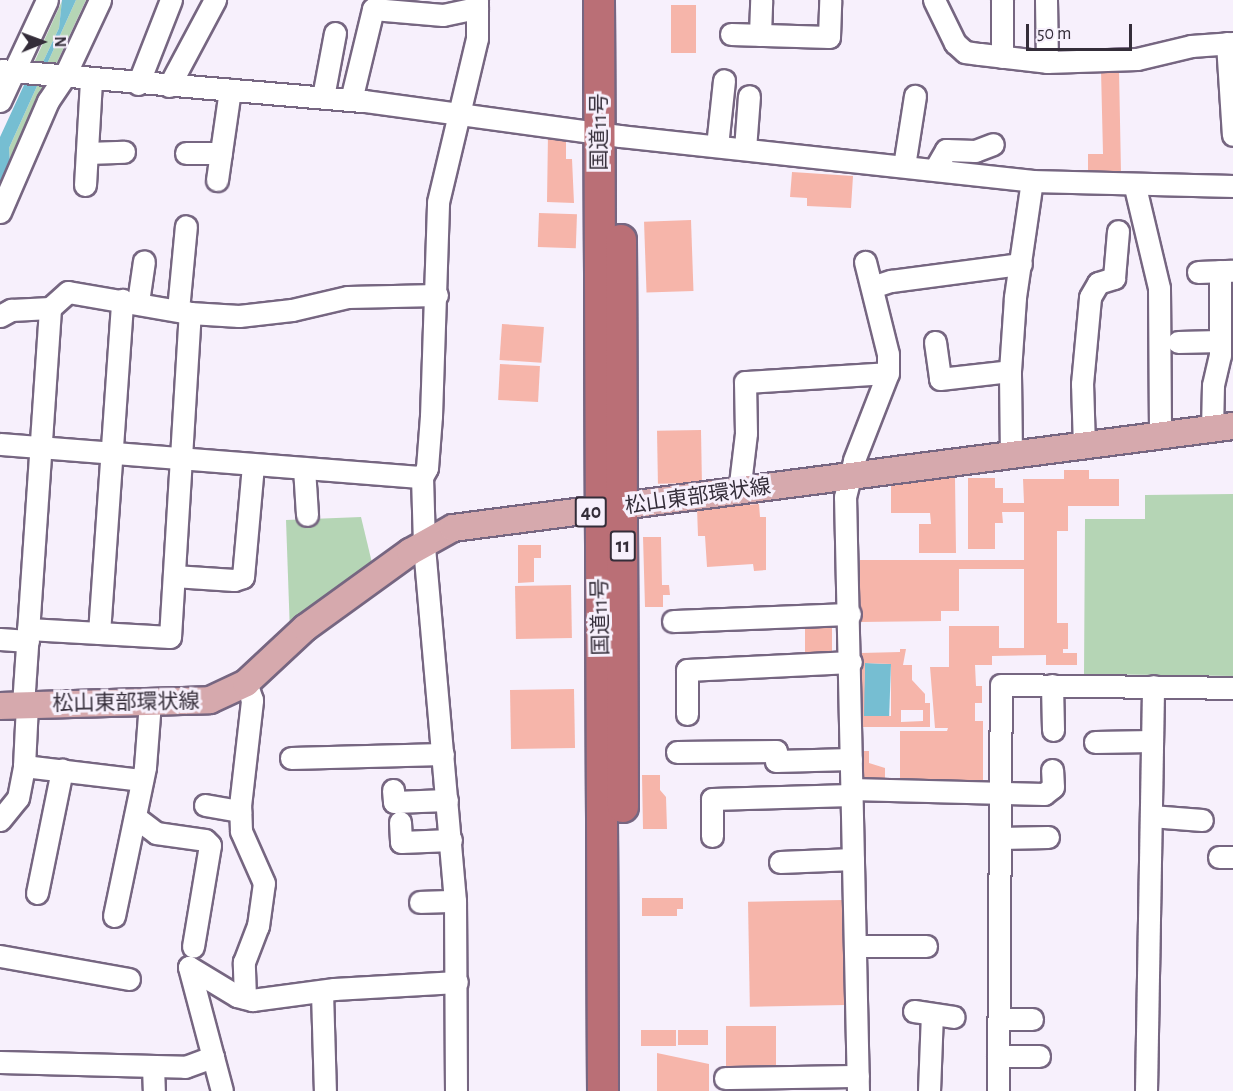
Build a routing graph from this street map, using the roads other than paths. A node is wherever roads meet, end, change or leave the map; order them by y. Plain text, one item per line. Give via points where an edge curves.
1 (47, 0) edge
2 (100, 0) edge
3 (171, 0) edge
4 (215, 0) edge
5 (599, 0) edge
6 (620, 0) edge
7 (761, 0) edge
8 (830, 0) edge
9 (934, 0) edge
10 (1002, 0) edge
11 (1046, 0) edge
12 (477, 4) edge
13 (399, 6) edge
14 (335, 33) dead end
15 (731, 34) dead end
16 (760, 35) junction
17 (1230, 43) edge
18 (1002, 57) junction
19 (1047, 62) junction
20 (12, 72) edge
21 (61, 77) junction
22 (91, 80) junction
23 (724, 80) dead end
24 (138, 84) junction
25 (169, 86) junction
26 (230, 90) junction
27 (749, 96) dead end
28 (915, 96) dead end
29 (323, 97) junction
30 (351, 100) junction
31 (0, 101) edge
32 (458, 112) junction
33 (610, 134) junction
34 (1233, 135) edge
35 (993, 144) dead end
36 (717, 146) junction
37 (745, 149) junction
38 (124, 152) dead end
39 (87, 153) junction
40 (186, 153) dead end
41 (221, 153) junction
42 (904, 166) junction
43 (935, 169) junction
44 (217, 180) dead end
45 (1032, 181) junction
46 (85, 185) dead end
47 (1233, 186) edge
48 (1135, 187) junction
49 (0, 212) edge
50 (185, 226) dead end
51 (1118, 231) dead end
52 (144, 261) dead end
53 (865, 262) dead end
54 (1021, 264) junction
55 (1226, 271) edge
56 (1198, 272) dead end
57 (872, 287) junction
58 (437, 295) junction
59 (130, 301) junction
60 (50, 308) junction
61 (184, 312) junction
62 (0, 316) edge
63 (935, 342) dead end
64 (1178, 342) dead end
65 (1224, 346) edge
66 (1010, 371) junction
67 (888, 373) junction
68 (1223, 428) edge
69 (1160, 436) junction
70 (0, 444) edge
71 (1084, 446) junction
72 (41, 447) junction
73 (111, 453) junction
74 (1011, 456) junction
75 (183, 458) junction
76 (253, 464) junction
77 (304, 468) junction
78 (422, 477) junction
79 (849, 477) junction
80 (740, 492) junction
81 (611, 509) junction
82 (307, 515) dead end
83 (424, 544) junction
84 (174, 576) junction
85 (850, 614) junction
86 (673, 621) dead end
87 (99, 633) junction
88 (28, 635) junction
89 (0, 639) edge
90 (851, 662) junction
91 (246, 683) junction
92 (1052, 685) junction
93 (1153, 686) junction
94 (1233, 688) edge
95 (150, 702) junction
96 (17, 706) edge
97 (687, 714) dead end
98 (1053, 730) dead end
99 (1152, 741) junction
100 (1095, 742) dead end
101 (677, 752) dead end
102 (443, 754) junction
103 (291, 758) dead end
104 (851, 759) junction
105 (24, 766) junction
106 (62, 770) junction
107 (1052, 770) dead end
108 (142, 780) junction
109 (393, 790) dead end
110 (851, 792) junction
111 (999, 793) junction
112 (447, 800) junction
113 (205, 805) dead end
114 (240, 812) junction
115 (1151, 816) junction
116 (135, 817) junction
117 (0, 820) edge
118 (1202, 820) dead end
119 (400, 822) dead end
120 (712, 836) dead end
121 (1048, 837) dead end
122 (1000, 838) junction
123 (451, 840) junction
124 (853, 859) junction
125 (780, 862) dead end
126 (37, 893) dead end
127 (455, 901) junction
128 (420, 902) dead end
129 (114, 915) dead end
130 (855, 946) junction
131 (926, 946) dead end
132 (193, 947) dead end
133 (0, 956) edge
134 (129, 979) dead end
135 (457, 982) junction
136 (322, 992) junction
137 (245, 998) junction
138 (954, 1017) dead end
139 (999, 1019) junction
140 (1032, 1019) dead end
141 (998, 1056) junction
142 (1039, 1056) dead end
143 (213, 1057) junction
144 (0, 1062) edge
145 (153, 1066) junction
146 (725, 1077) dead end
147 (858, 1083) edge
148 (154, 1091) edge
149 (222, 1091) edge
150 (325, 1091) edge
151 (456, 1091) edge
152 (603, 1091) edge
153 (624, 1091) edge
154 (929, 1091) edge
155 (998, 1091) edge
156 (1146, 1091) edge

1 - 20 street
2 - 21 street
3 - 24 street
4 - 25 street
5 - 33 highway, 国道11号 / 11
6 - 33 highway, 国道11号 / 11
7 - 16 street
8 - 16 street via 829,37
9 - 18 street via 955,43 965,52
10 - 18 street
11 - 19 street
12 - 13 street via 443,15
12 - 32 street via 477,38
13 - 30 street via 373,9
14 - 29 street
15 - 16 street
17 - 19 street via 1191,46 1137,59
17 - 34 street
18 - 19 street
20 - 21 street
20 - 31 street
21 - 22 street
21 - 49 street
22 - 24 street
22 - 39 street
23 - 36 street
24 - 25 street
25 - 26 street
26 - 29 street
26 - 41 street
27 - 37 street
28 - 42 street
29 - 30 street
30 - 32 street
32 - 33 street
32 - 58 street via 438,202
33 - 36 street
33 - 81 highway, 国道11号 / 11
35 - 43 street via 975,151 946,150
36 - 37 street
37 - 42 street
38 - 39 street
39 - 46 street
40 - 41 street
41 - 44 street
42 - 43 street
43 - 45 street
45 - 48 street
45 - 54 street
47 - 48 street
48 - 69 street via 1160,288
50 - 61 street
51 - 71 street via 1114,278 1098,284 1090,297 1082,384
52 - 59 street
53 - 57 street
54 - 57 street via 891,281
54 - 66 street
55 - 56 street
55 - 65 street
57 - 67 street via 886,338
58 - 61 street via 348,297 292,310 239,316
58 - 78 street via 427,468
59 - 60 street via 68,292
59 - 61 street
59 - 73 street
60 - 62 street via 11,310
60 - 72 street
61 - 75 street
63 - 66 street via 940,379
64 - 65 street
65 - 68 street via 1213,385
66 - 74 street
67 - 79 street
67 - 80 street via 745,382 746,433
68 - 69 main road, 松山東部環状線 / 40
69 - 71 main road, 松山東部環状線 / 40
70 - 72 street
71 - 74 main road, 松山東部環状線 / 40
72 - 73 street
72 - 88 street
73 - 75 street
73 - 87 street
74 - 79 main road, 松山東部環状線 / 40
75 - 76 street
75 - 84 street
76 - 77 street
76 - 84 street via 243,577 234,580
77 - 78 street
77 - 82 street
78 - 83 street
79 - 80 main road, 松山東部環状線 / 40
79 - 85 street via 844,523
80 - 81 main road, 松山東部環状線 / 40
81 - 83 main road, 松山東部環状線 / 40 via 453,528
81 - 152 highway, 国道11号 / 11
81 - 153 highway, 国道11号 / 11
83 - 91 main road, 松山東部環状線 / 40 via 305,628
83 - 102 street
84 - 87 street via 170,637
85 - 86 street
85 - 90 street
87 - 88 street
88 - 89 street
88 - 96 street
90 - 97 street via 687,670
90 - 104 street
91 - 95 main road, 松山東部環状線 / 40 via 210,700
91 - 114 street via 252,700
92 - 93 street
92 - 98 street
92 - 111 street via 1001,685
93 - 94 street
93 - 99 street
95 - 96 main road, 松山東部環状線 / 40
95 - 108 street
96 - 105 street
99 - 100 street
99 - 115 street
101 - 104 street via 776,751 776,761
102 - 103 street
102 - 112 street
104 - 110 street
105 - 106 street
105 - 117 street via 18,798
106 - 108 street
106 - 126 street
107 - 111 street via 1053,788 1044,794
108 - 116 street
109 - 112 street via 394,802
110 - 111 street
110 - 120 street via 712,799
110 - 124 street
111 - 122 street
112 - 123 street
113 - 114 street
114 - 137 street via 241,831 264,883 258,926 244,962
115 - 118 street
115 - 156 street
116 - 129 street
116 - 132 street via 156,833 205,840 210,845
119 - 123 street via 401,842
121 - 122 street
122 - 139 street
123 - 127 street
124 - 125 street
124 - 130 street
127 - 128 street
127 - 135 street
130 - 131 street
130 - 147 street
133 - 134 street
135 - 136 street
135 - 151 street
136 - 137 street
136 - 150 street
137 - 143 street via 189,967
138 - 154 street via 923,1012
139 - 140 street
139 - 141 street
141 - 142 street
141 - 155 street
143 - 145 street via 185,1066
143 - 149 street
144 - 145 street
145 - 148 street
146 - 147 street

